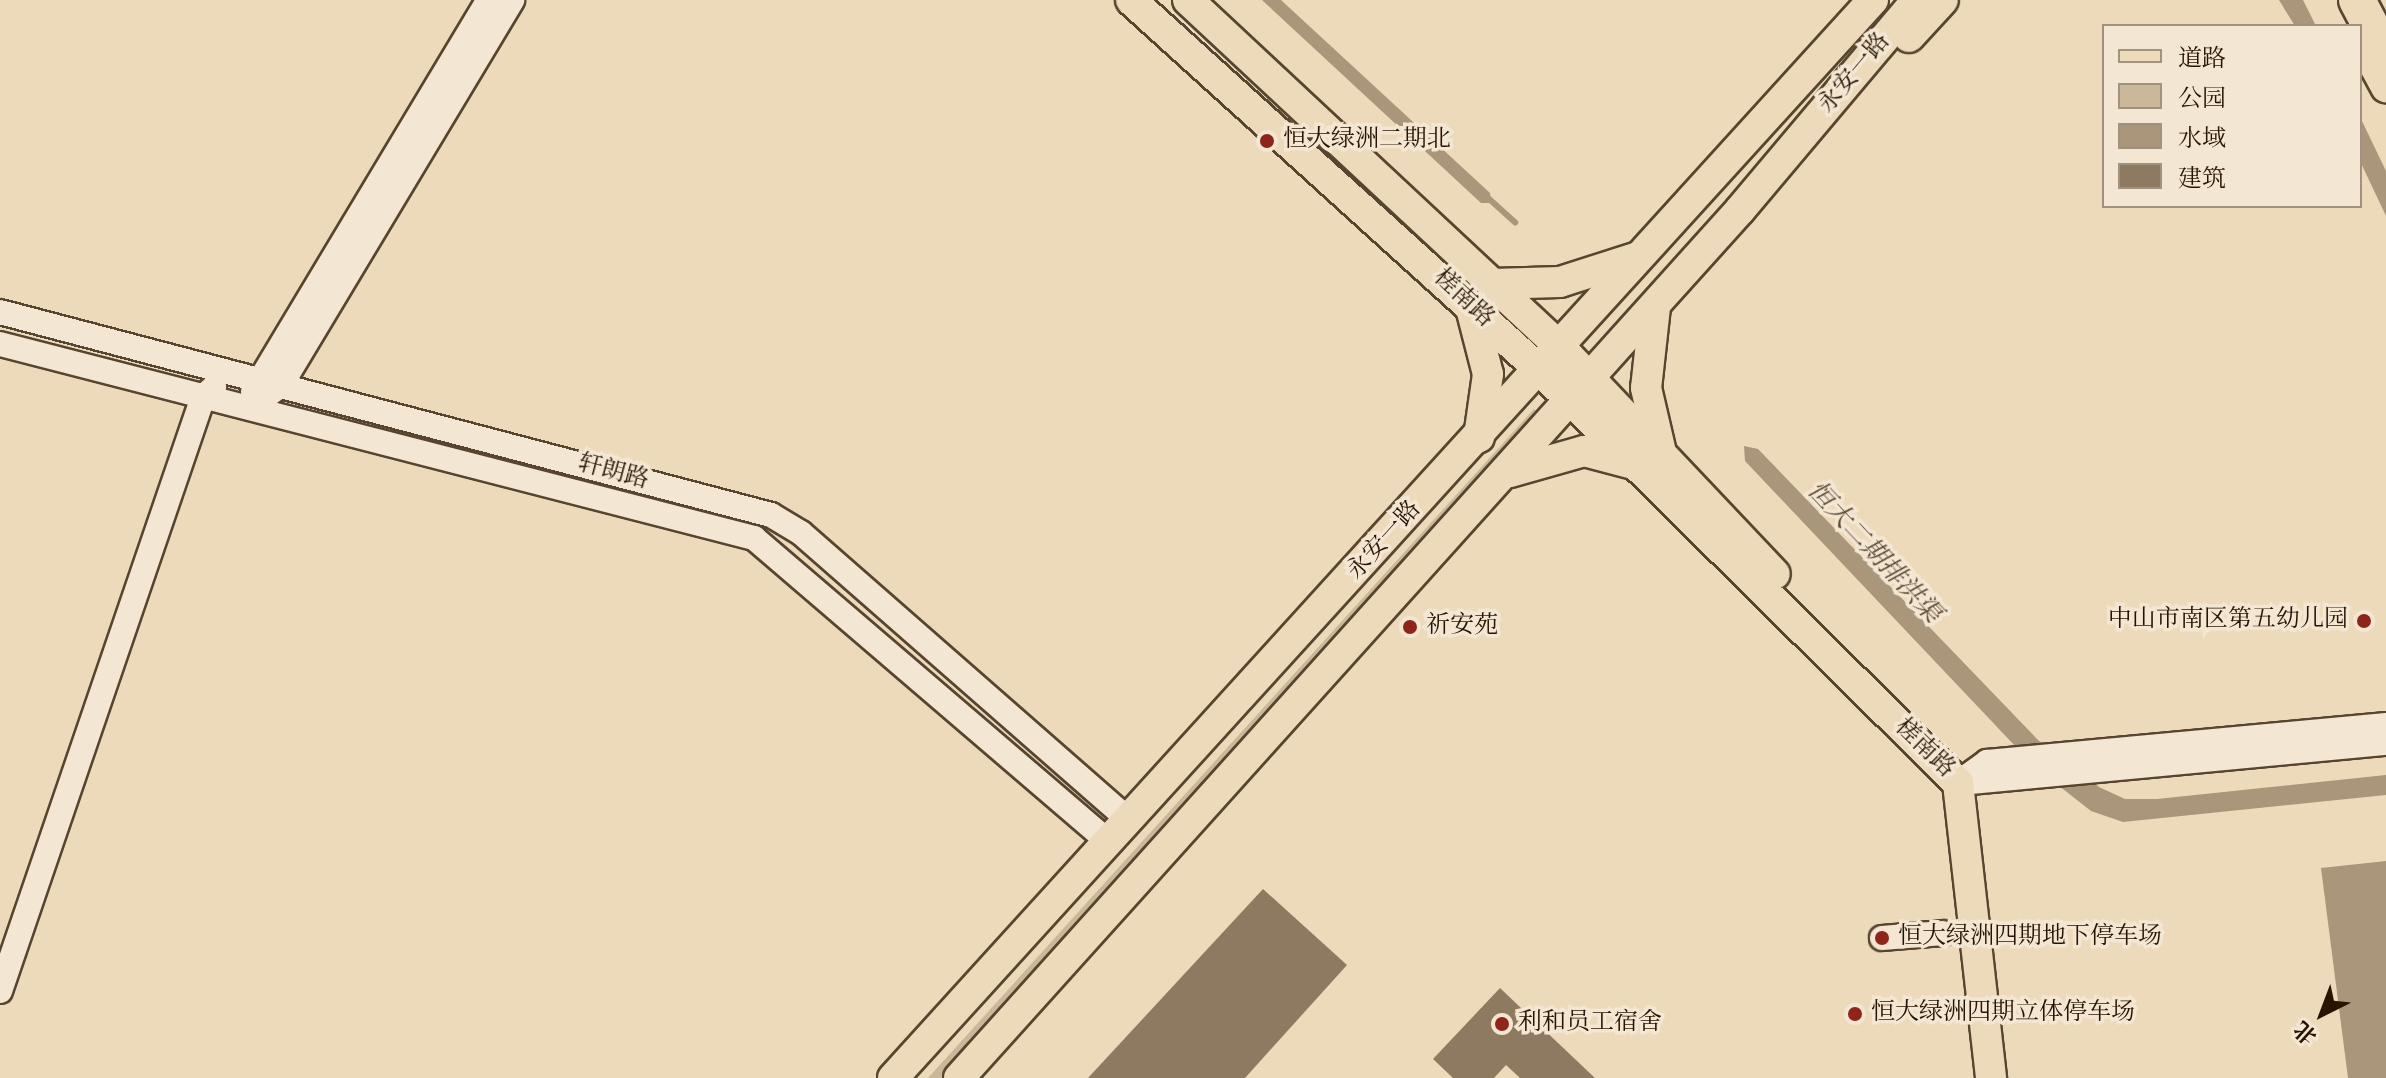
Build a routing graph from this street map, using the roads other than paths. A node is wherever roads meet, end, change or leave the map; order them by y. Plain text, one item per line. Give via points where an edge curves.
1 (489, 0) edge
2 (512, 0) edge
3 (1131, 0) edge
4 (1188, 0) edge
5 (1857, 0) edge
6 (1873, 0) edge
7 (1917, 0) edge
8 (1943, 0) edge
9 (2339, 0) edge
10 (2357, 0) edge
11 (2375, 0) edge
12 (2386, 22) edge
13 (2352, 24) edge
14 (2362, 43) edge
15 (2386, 55) edge
16 (2386, 87) edge
17 (1773, 112) junction
18 (1740, 210) junction
19 (1646, 254) junction
20 (1492, 284) junction
21 (1655, 305) junction
22 (1471, 306) junction
23 (0, 312) edge
24 (0, 344) edge
25 (1561, 348) junction
26 (230, 371) junction
27 (1541, 371) junction
28 (257, 378) junction
29 (281, 385) junction
30 (1580, 388) junction
31 (203, 397) junction
32 (248, 409) junction
33 (1478, 439) junction
34 (1650, 460) junction
35 (1502, 476) junction
36 (2386, 725) edge
37 (2386, 743) edge
38 (1958, 783) junction
39 (1119, 831) junction
40 (1943, 933) dead end
41 (1882, 938) dead end
42 (0, 991) edge
43 (893, 1078) edge
44 (959, 1078) edge
45 (1991, 1078) edge

1 - 28 street
2 - 29 street
3 - 22 main road, 槎南路
4 - 20 main road, 槎南路
5 - 17 main road
6 - 17 main road, 永安一路
7 - 18 main road, 永安一路
8 - 18 main road via 1801,156
9 - 13 main road
10 - 15 highway
11 - 12 highway
14 - 16 main road
17 - 19 main road, 永安一路
18 - 21 main road, 永安一路
19 - 20 main road via 1560,282
19 - 25 main road, 永安一路
20 - 25 main road, 槎南路
21 - 30 main road, 永安一路
21 - 34 main road via 1646,388
22 - 27 main road, 槎南路
22 - 33 main road via 1488,374
23 - 26 street, 轩朗路
24 - 31 street, 轩朗路
25 - 27 main road, 永安一路
25 - 30 main road, 槎南路
26 - 28 street, 轩朗路
26 - 31 street
27 - 30 main road, 槎南路
27 - 33 main road, 永安一路
28 - 29 street, 轩朗路
28 - 32 street
29 - 32 street
29 - 39 street, 轩朗路 via 771,515 801,533
30 - 34 main road, 槎南路
30 - 35 main road, 永安一路
31 - 32 street, 轩朗路
31 - 42 street
32 - 39 street, 轩朗路 via 754,538
33 - 39 main road, 永安一路
34 - 35 main road via 1558,453
34 - 38 main road, 槎南路
35 - 44 main road, 永安一路
36 - 38 street via 1987,762
37 - 38 street
38 - 45 main road
39 - 43 main road, 永安一路
40 - 41 street

